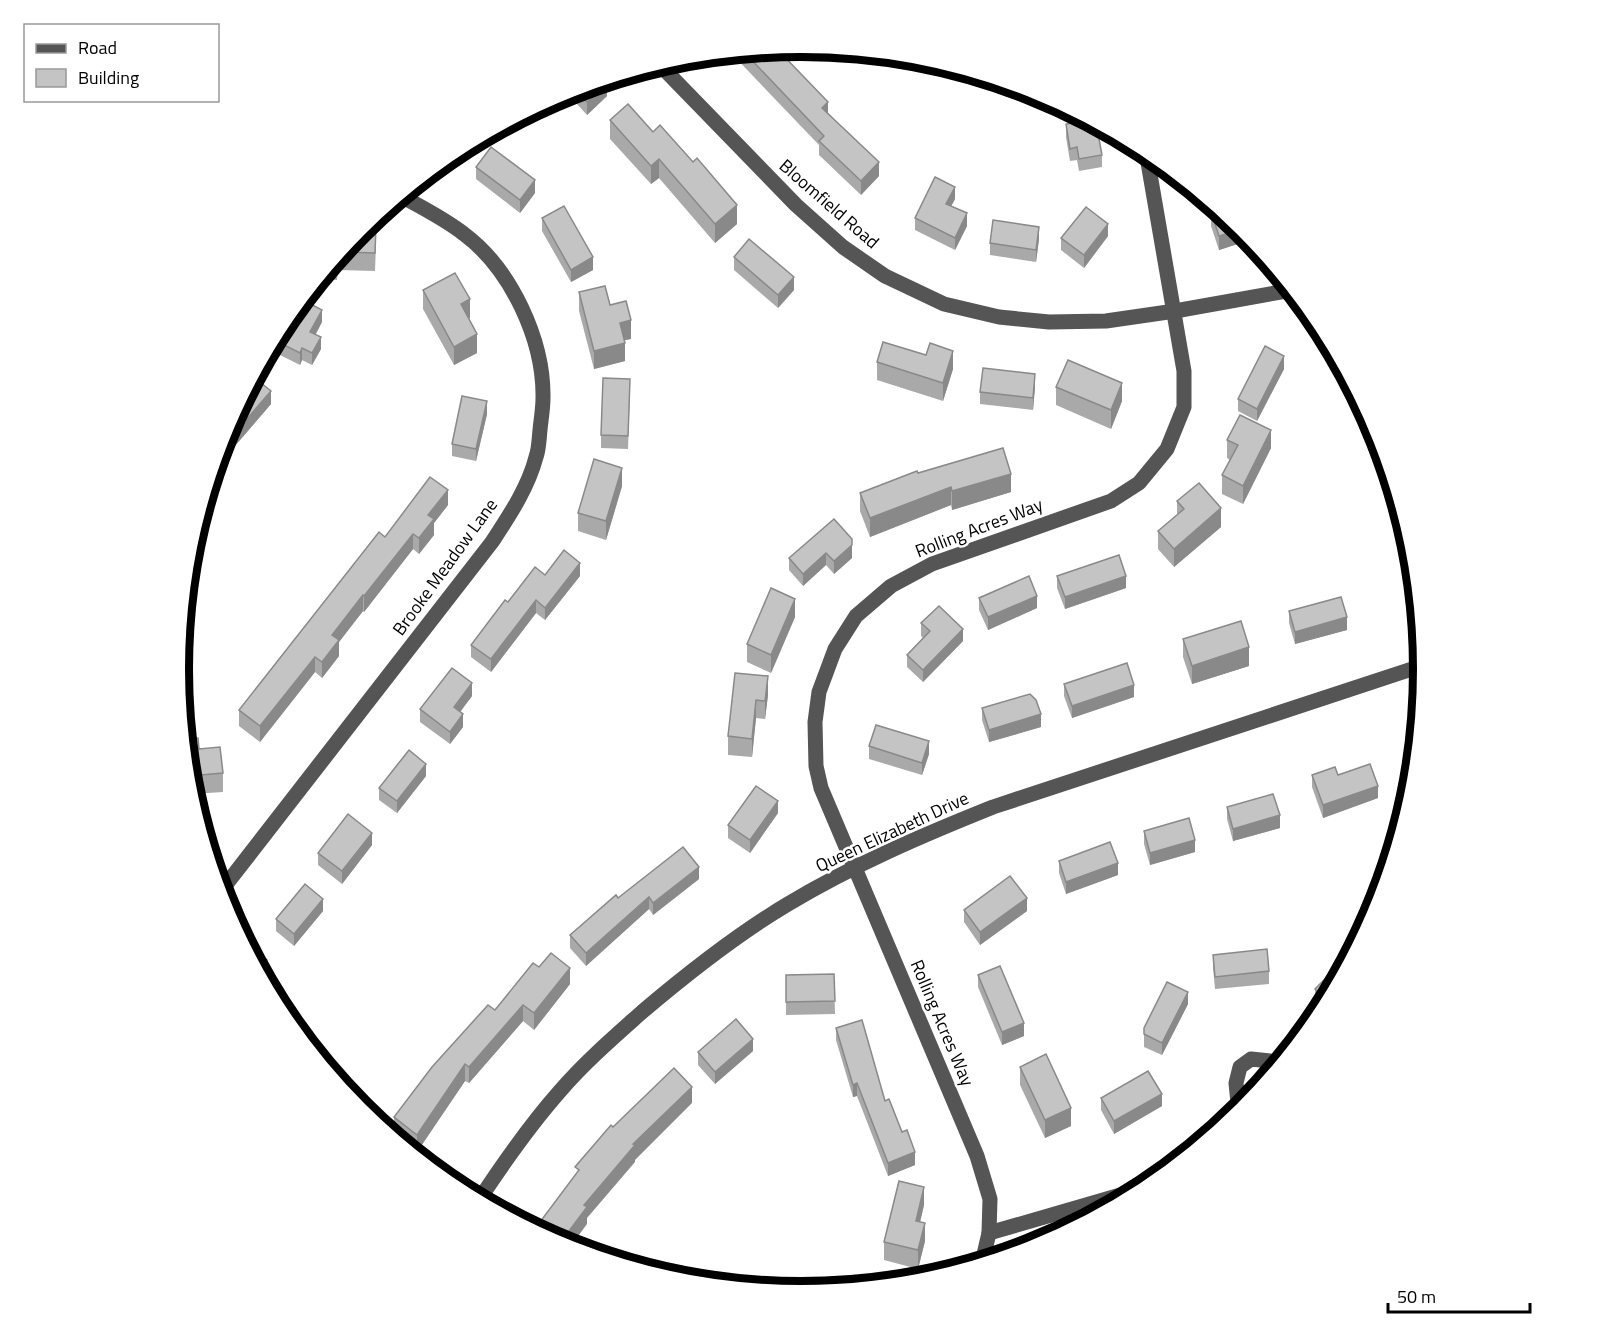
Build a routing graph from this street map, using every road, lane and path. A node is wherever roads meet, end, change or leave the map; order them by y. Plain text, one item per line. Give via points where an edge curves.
1 (667, 73) edge
2 (1148, 165) edge
3 (409, 200) edge
4 (1284, 292) edge
5 (1175, 312) junction
6 (1414, 667) edge
7 (855, 867) junction
8 (228, 882) edge
9 (1272, 1062) edge
10 (1238, 1100) edge
11 (484, 1193) edge
12 (1111, 1198) edge
13 (990, 1233) junction
14 (985, 1254) edge

1 - 5 street, Bloomfield Road via 796,205 843,247 916,292 972,312 1041,321 1106,321
2 - 5 street, Rolling Acres Way
3 - 8 street, Brooke Meadow Lane via 466,234 489,257 522,306 540,364 543,398 537,457 520,497 492,542
4 - 5 street, Bloomfield Road
5 - 7 street, Rolling Acres Way via 1185,371 1184,407 1167,448 1139,483 1111,501 932,564 891,586 856,616 835,649 819,692 816,766 821,788
6 - 7 street, Queen Elizabeth Drive via 993,807
7 - 11 street, Queen Elizabeth Drive via 735,938 613,1037 560,1090
7 - 13 street, Rolling Acres Way via 977,1156 990,1199
9 - 10 street via 1251,1059 1240,1067
12 - 13 street
13 - 14 street, Rolling Acres Way

